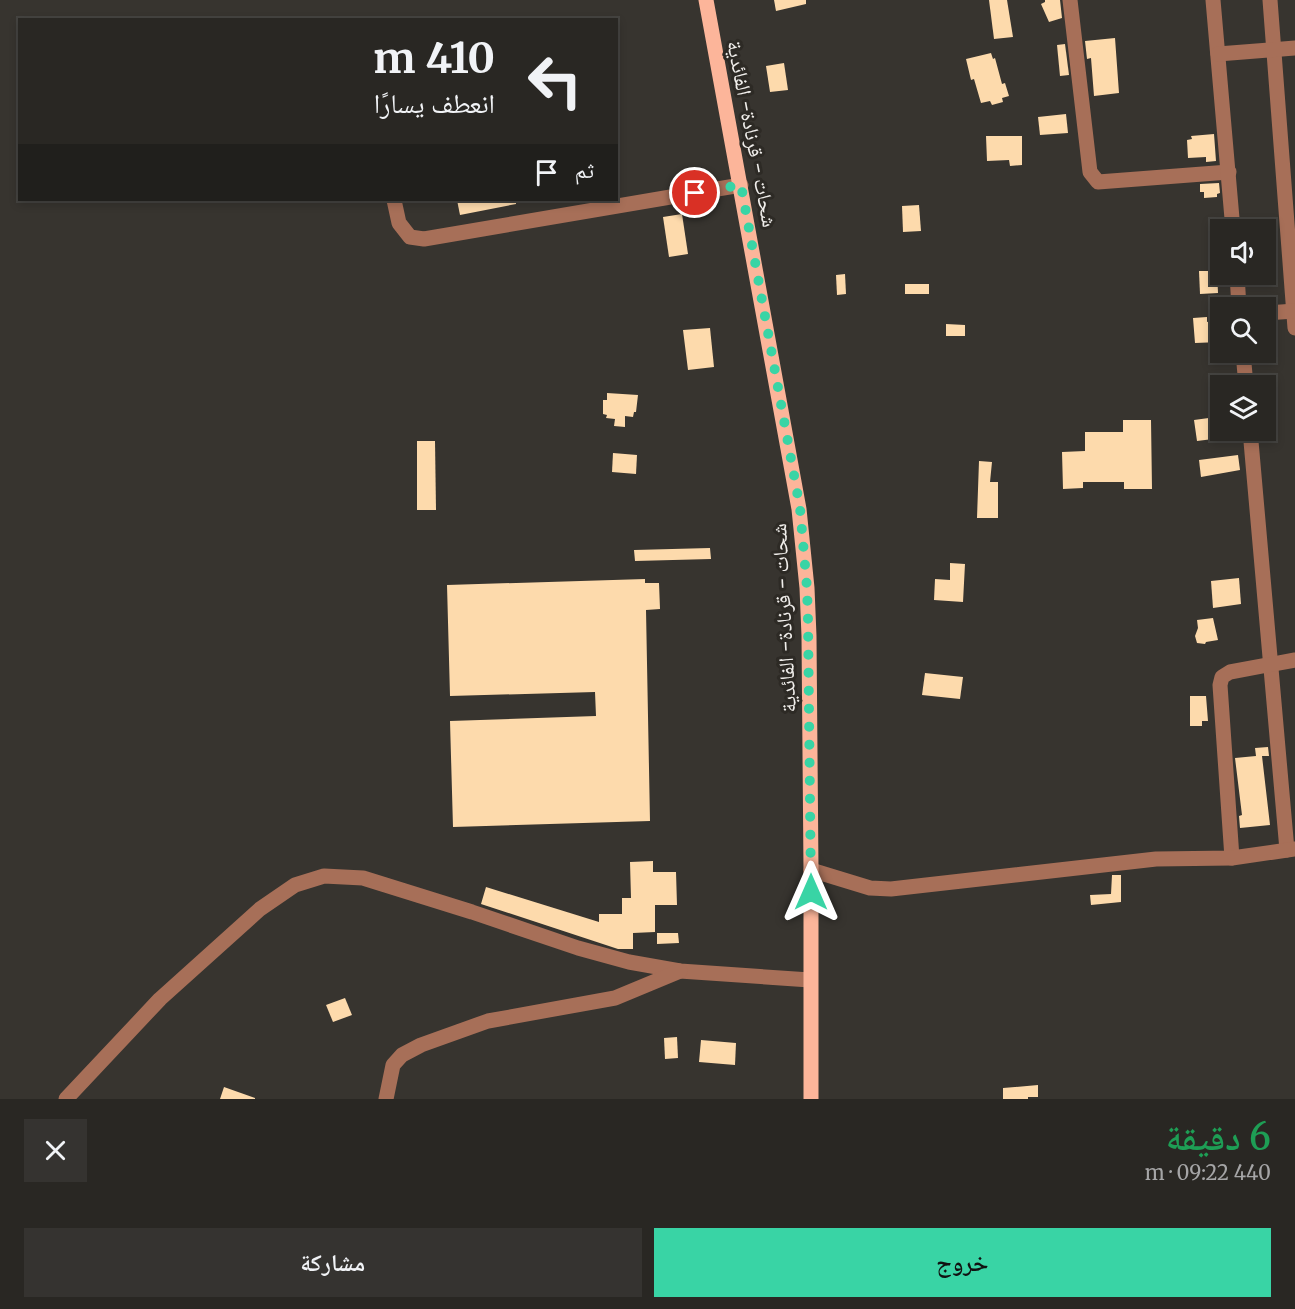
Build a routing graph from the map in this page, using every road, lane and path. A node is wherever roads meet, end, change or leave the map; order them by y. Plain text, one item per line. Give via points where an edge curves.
1 (706, 0) edge
2 (1070, 0) edge
3 (1213, 0) edge
4 (1270, 0) edge
5 (1295, 48) edge
6 (1274, 50) junction
7 (1218, 54) junction
8 (1229, 172) junction
9 (741, 185) junction
10 (394, 201) edge
11 (1232, 219) edge
12 (1294, 311) edge
13 (1276, 312) edge
14 (1295, 328) edge
15 (1251, 441) edge
16 (1295, 660) edge
17 (1270, 664) junction
18 (1291, 849) edge
19 (1233, 858) junction
20 (811, 870) junction
21 (680, 971) junction
22 (810, 980) junction
23 (66, 1099) edge
24 (386, 1099) edge
25 (811, 1099) edge

1 - 9 main road, شحات - قرنادة- الفائدية
2 - 8 street via 1090,172 1094,178 1098,182
3 - 7 street
4 - 6 street
5 - 6 street
6 - 7 street
6 - 12 street
7 - 8 street
8 - 11 street
9 - 10 street via 424,239 410,237 399,224
9 - 20 main road, شحات - قرنادة- الفائدية via 800,508 807,588
12 - 13 street
12 - 14 street
15 - 17 street
16 - 17 street
17 - 18 street
17 - 19 street via 1230,672 1222,677 1220,686
18 - 19 street
19 - 20 street via 1156,859 891,889 870,888
20 - 22 main road, شحات - قرنادة- الفائدية
21 - 22 street
21 - 23 street via 578,948 363,878 324,876 296,885 260,909 160,999
21 - 24 street via 615,998 488,1021 421,1045 393,1065
22 - 25 main road, شحات - قرنادة- الفائدية

